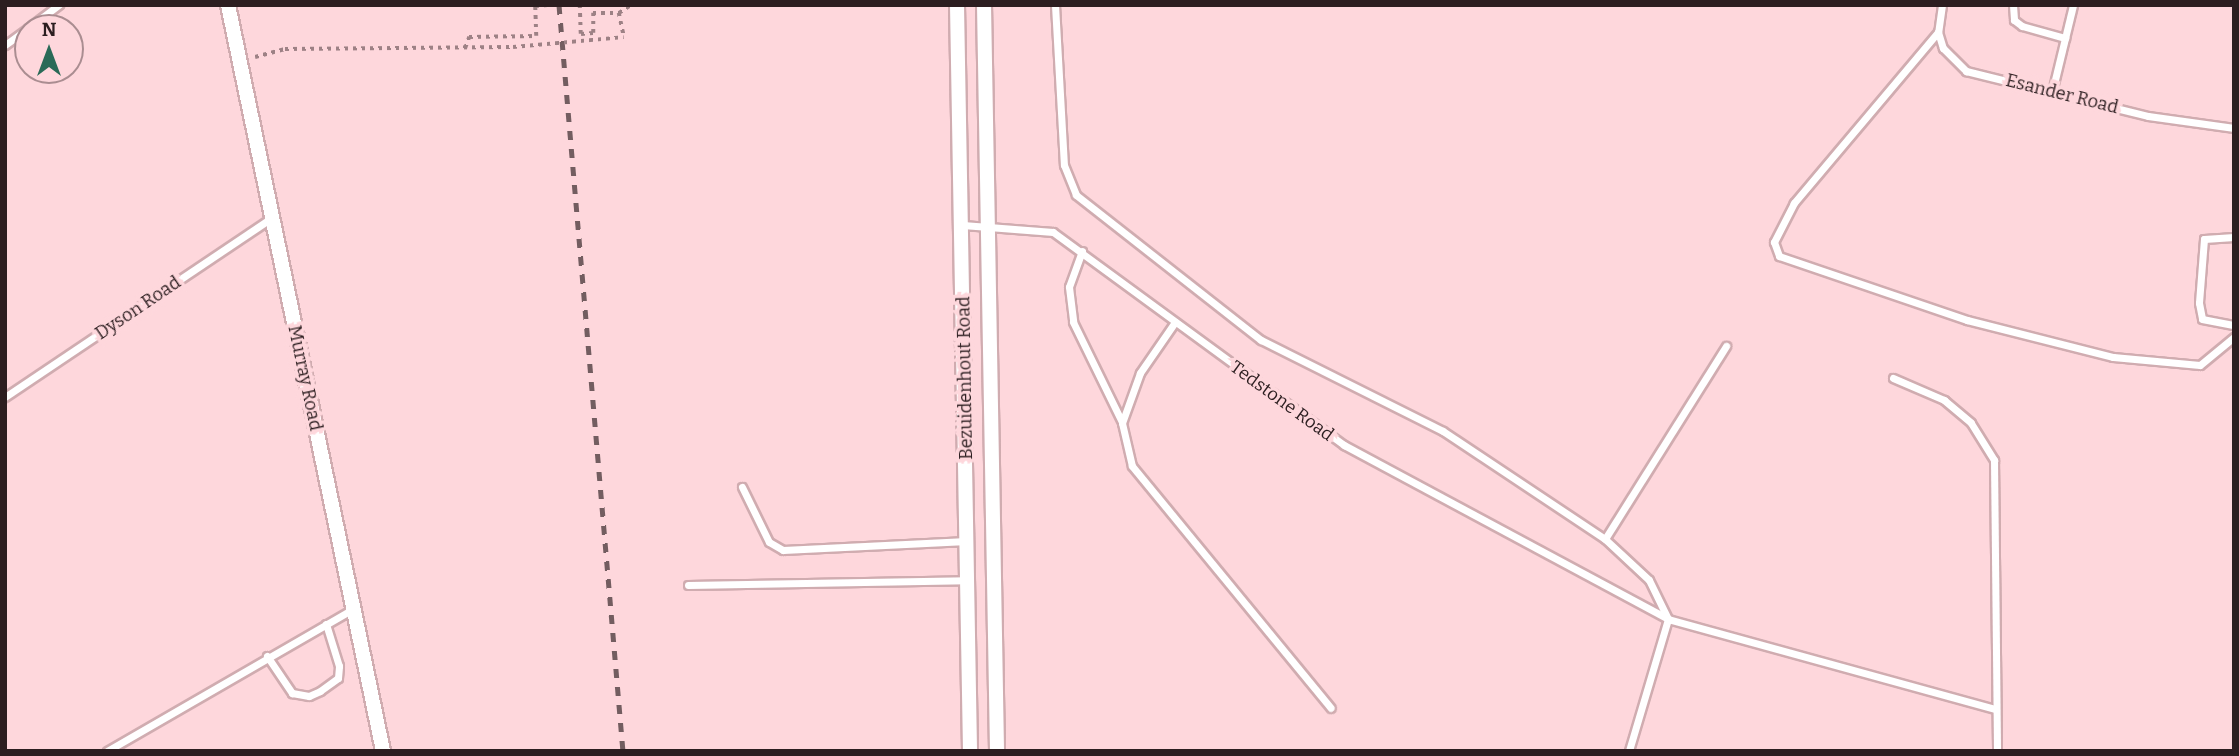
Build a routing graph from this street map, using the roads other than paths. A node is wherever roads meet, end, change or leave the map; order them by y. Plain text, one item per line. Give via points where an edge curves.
1 (228, 5) edge
2 (957, 5) edge
3 (984, 5) edge
4 (1055, 5) edge
5 (1942, 5) edge
6 (2013, 5) edge
7 (2073, 5) edge
8 (1938, 32) junction
9 (2066, 38) junction
10 (2052, 92) junction
11 (2234, 128) edge
12 (987, 149) junction
13 (961, 150) junction
14 (271, 218) junction
15 (963, 225) junction
16 (988, 225) junction
17 (2234, 237) edge
18 (1082, 251) junction
19 (1175, 322) junction
20 (2234, 326) edge
21 (2234, 337) edge
22 (1727, 346) dead end
23 (1893, 378) dead end
24 (5, 397) edge
25 (1122, 423) junction
26 (741, 487) dead end
27 (993, 533) junction
28 (968, 537) junction
29 (1605, 539) junction
30 (968, 580) junction
31 (688, 585) dead end
32 (354, 609) junction
33 (1668, 619) junction
34 (326, 624) junction
35 (267, 656) junction
36 (1331, 708) dead end
37 (1995, 709) junction
38 (107, 751) edge
39 (383, 751) edge
40 (970, 751) edge
41 (997, 751) edge
42 (1629, 751) edge
43 (1997, 751) edge

1 - 14 street, Murray Road
2 - 13 street, Bezuidenhout Road
3 - 12 street, Bezuidenhout Road
4 - 29 lane via 1064,165 1076,195 1261,340 1443,431
5 - 8 lane
6 - 9 lane via 2014,20 2022,26
7 - 9 lane
8 - 10 lane, Esander Road via 1948,54 1966,71
8 - 21 lane via 1794,203 1774,242 1779,256 1967,320 2113,357 2200,365
9 - 10 lane
10 - 11 lane, Esander Road via 2148,116
12 - 13 street
12 - 16 street, Bezuidenhout Road
13 - 15 street, Bezuidenhout Road
14 - 24 lane, Dyson Road
14 - 32 street, Murray Road
15 - 16 lane, Tedstone Road
15 - 28 street, Bezuidenhout Road
16 - 18 lane, Tedstone Road via 1053,232
16 - 27 street, Bezuidenhout Road
17 - 20 lane via 2204,239 2199,303 2202,319
18 - 19 lane, Tedstone Road
18 - 25 lane via 1069,287 1073,322
19 - 25 lane via 1140,373
19 - 33 lane, Tedstone Road via 1344,445
22 - 29 lane
23 - 37 lane via 1944,400 1971,423 1994,460
25 - 36 lane via 1132,466
26 - 28 lane via 769,542 783,550
27 - 28 street
27 - 41 street, Bezuidenhout Road
28 - 30 street, Bezuidenhout Road
29 - 33 lane via 1649,580
30 - 31 lane
30 - 40 street, Bezuidenhout Road
32 - 34 lane
32 - 39 street, Murray Road
33 - 37 lane, Tedstone Road
33 - 42 lane
34 - 35 lane
34 - 35 lane via 339,666 338,678 320,691 309,696 292,693
35 - 38 lane
37 - 43 lane

